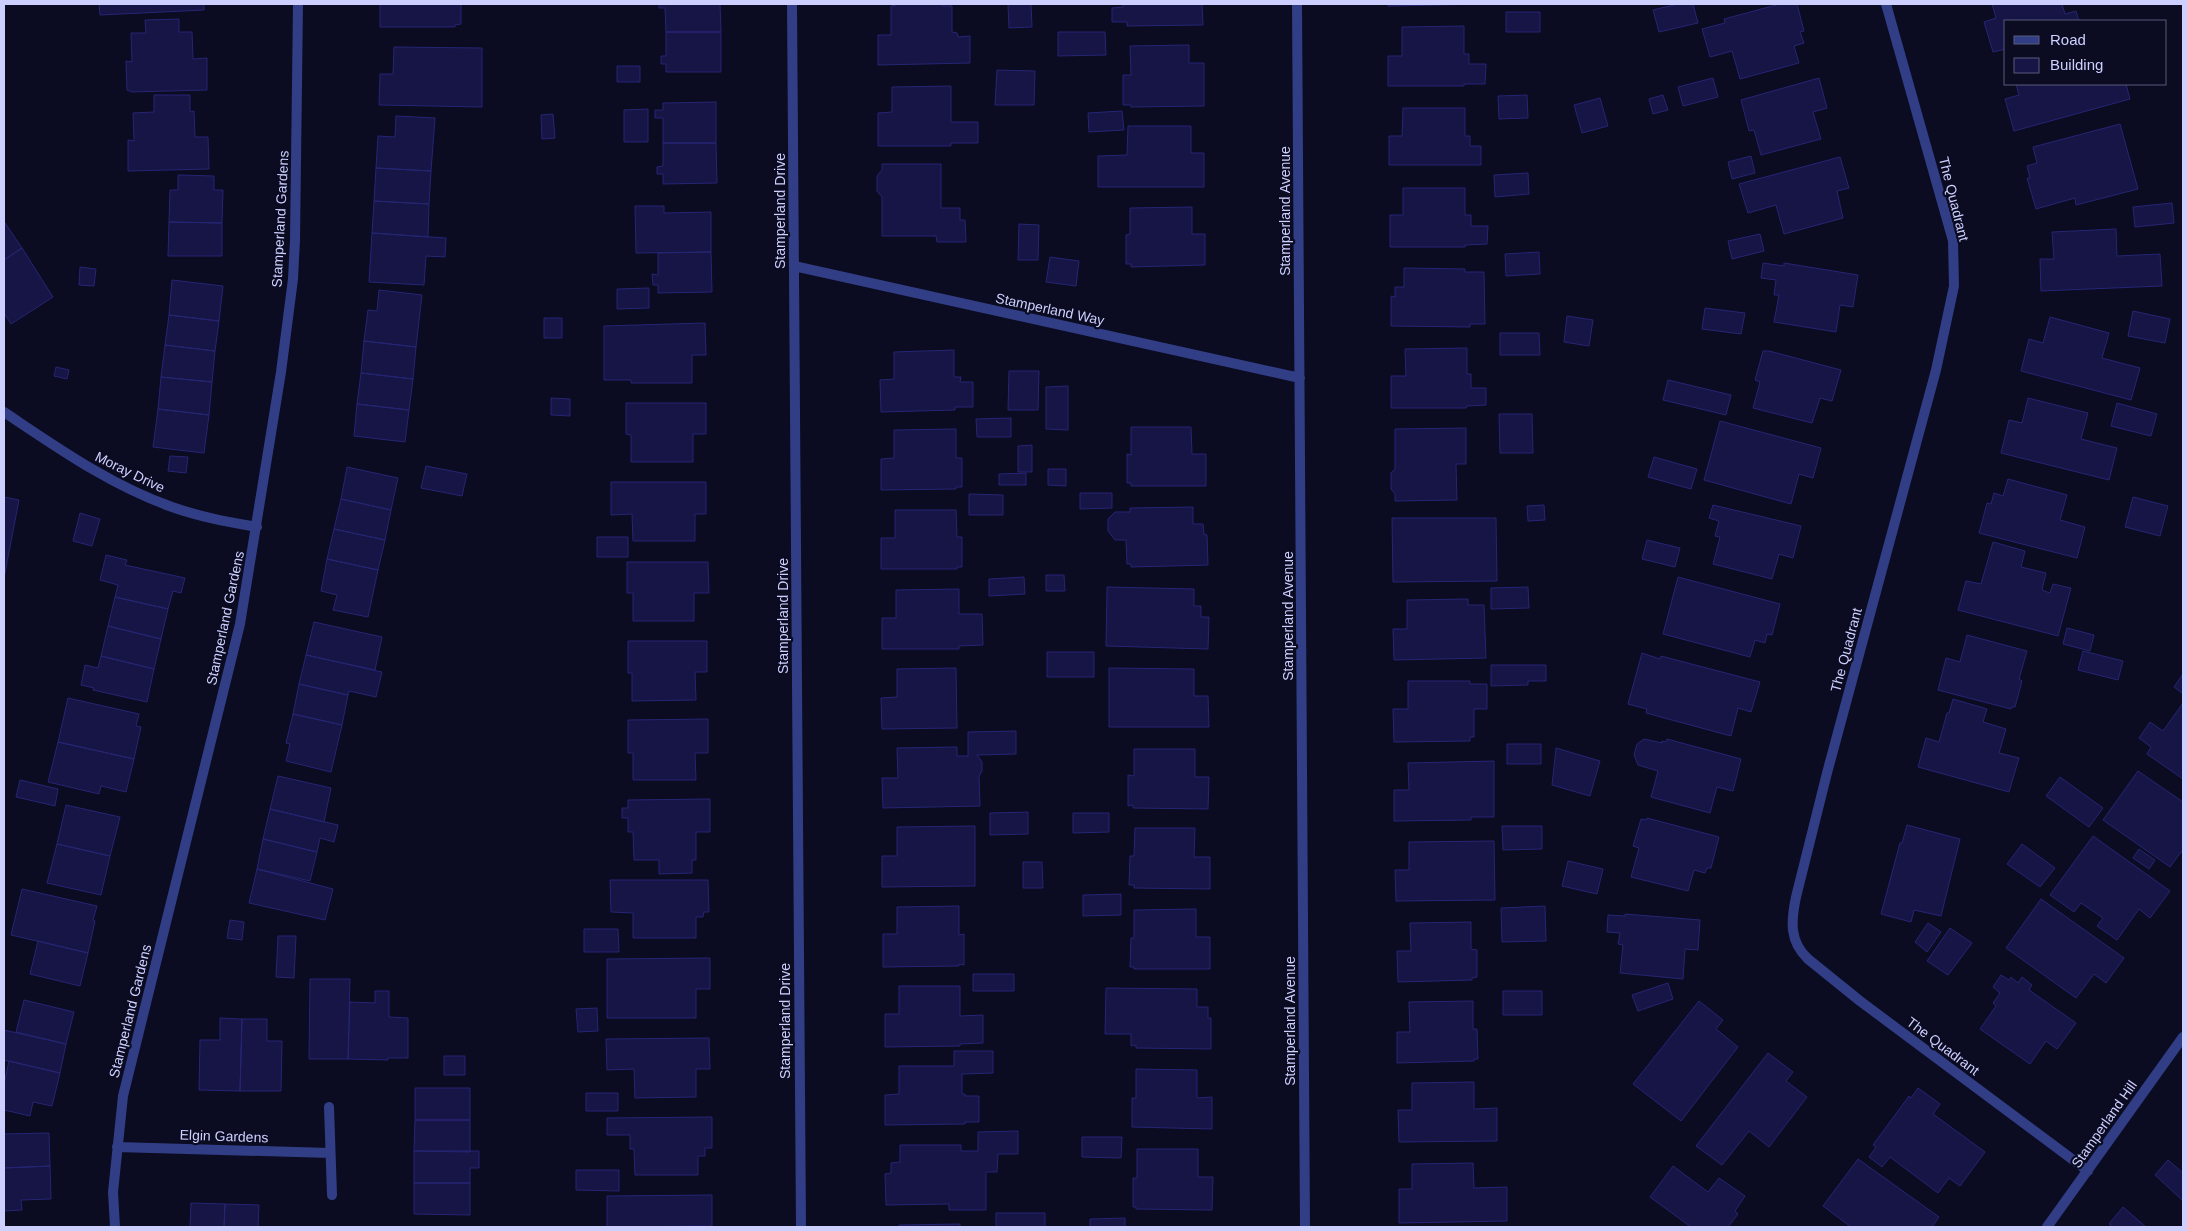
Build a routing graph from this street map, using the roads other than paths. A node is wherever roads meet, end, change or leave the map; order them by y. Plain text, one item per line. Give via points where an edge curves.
1 (298, 4) edge
2 (792, 4) edge
3 (1297, 4) edge
4 (1886, 4) edge
5 (794, 266) junction
6 (1300, 378) junction
7 (4, 412) edge
8 (257, 528) junction
9 (2183, 1037) edge
10 (329, 1107) dead end
11 (117, 1147) junction
12 (330, 1153) junction
13 (2088, 1171) junction
14 (332, 1195) dead end
15 (115, 1227) edge
16 (801, 1227) edge
17 (1305, 1227) edge
18 (2047, 1227) edge

1 - 8 street, Stamperland Gardens via 293,279
2 - 5 street, Stamperland Drive
3 - 6 street, Stamperland Avenue
4 - 13 street, The Quadrant via 1952,242 1954,286 1936,370 1796,897 1792,915 1793,937 1801,953 1838,983
5 - 6 street, Stamperland Way
5 - 16 street, Stamperland Drive
6 - 17 street, Stamperland Avenue
7 - 8 street, Moray Drive via 70,458 108,479 172,507
8 - 11 street, Stamperland Gardens via 240,624 123,1096
9 - 13 street, Stamperland Hill
10 - 12 street
11 - 12 street, Elgin Gardens
11 - 15 street, Stamperland Gardens via 113,1192
12 - 14 street
13 - 18 street, Stamperland Hill

